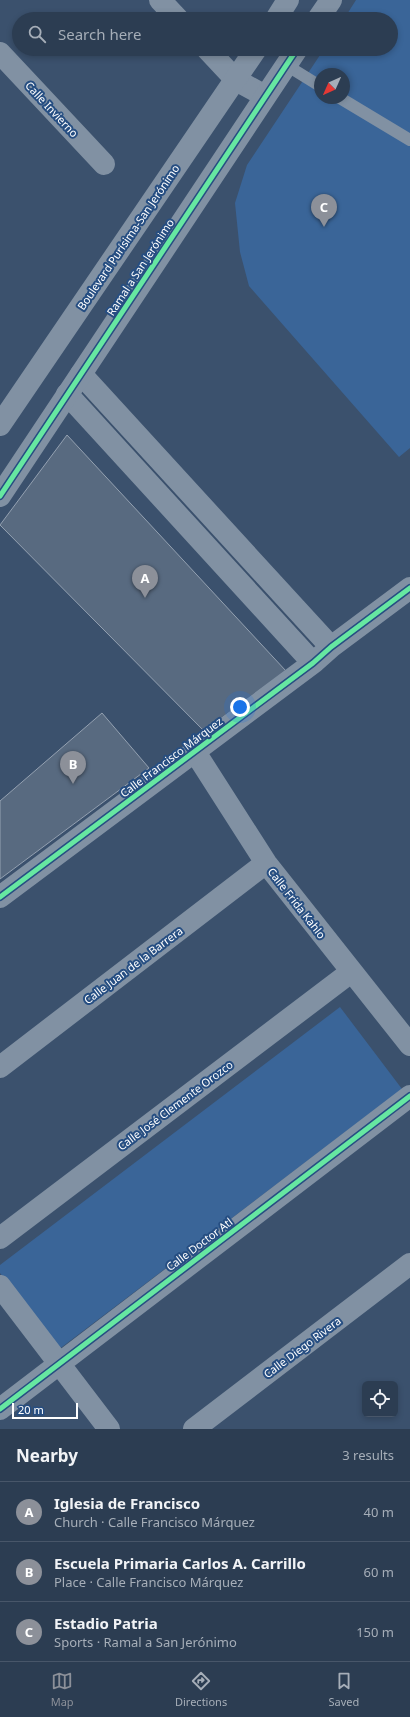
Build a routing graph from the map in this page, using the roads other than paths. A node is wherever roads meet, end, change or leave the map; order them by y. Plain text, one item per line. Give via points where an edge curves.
1 (160, 0) edge
2 (288, 0) edge
3 (330, 0) edge
4 (171, 12) edge
5 (280, 12) edge
6 (322, 12) edge
7 (0, 53) edge
8 (214, 56) edge
9 (251, 56) edge
10 (291, 57) edge
11 (236, 80) junction
12 (314, 80) edge
13 (265, 96) junction
14 (350, 104) edge
15 (410, 140) edge
16 (104, 164) dead end
17 (81, 374) junction
18 (67, 394) junction
19 (0, 425) edge
20 (0, 496) edge
21 (410, 588) edge
22 (331, 647) junction
23 (312, 663) junction
24 (195, 752) junction
25 (266, 863) junction
26 (0, 897) edge
27 (351, 972) junction
28 (410, 1045) edge
29 (0, 1067) edge
30 (410, 1096) edge
31 (0, 1238) edge
32 (410, 1264) edge
33 (0, 1286) edge
34 (59, 1364) junction
35 (0, 1409) edge
36 (109, 1429) edge
37 (194, 1429) edge

1 - 4 street
2 - 5 street
3 - 6 street
7 - 16 street, Calle Invierno
8 - 11 street
9 - 11 street, Boulevard Purísima-San Jerónimo
10 - 12 lane
10 - 13 street, Ramal a San Jerónimo
11 - 13 street
11 - 19 street, Boulevard Purísima-San Jerónimo
13 - 17 street, Ramal a San Jerónimo
14 - 15 lane
17 - 18 street, Ramal a San Jerónimo
17 - 22 street
18 - 20 street, Ramal a San Jerónimo
18 - 23 street
21 - 22 street, Calle Francisco Márquez
22 - 23 street, Calle Francisco Márquez
23 - 24 street, Calle Francisco Márquez
24 - 25 street, Calle Frida Kahlo
24 - 26 street, Calle Francisco Márquez
25 - 27 street, Calle Frida Kahlo
25 - 29 street, Calle Juan de la Barrera
27 - 28 street, Calle Frida Kahlo
27 - 31 street, Calle José Clemente Orozco
30 - 34 street, Calle Doctor Atl
32 - 37 street, Calle Diego Rivera
33 - 34 street
34 - 35 street, Calle Doctor Atl
34 - 36 street

